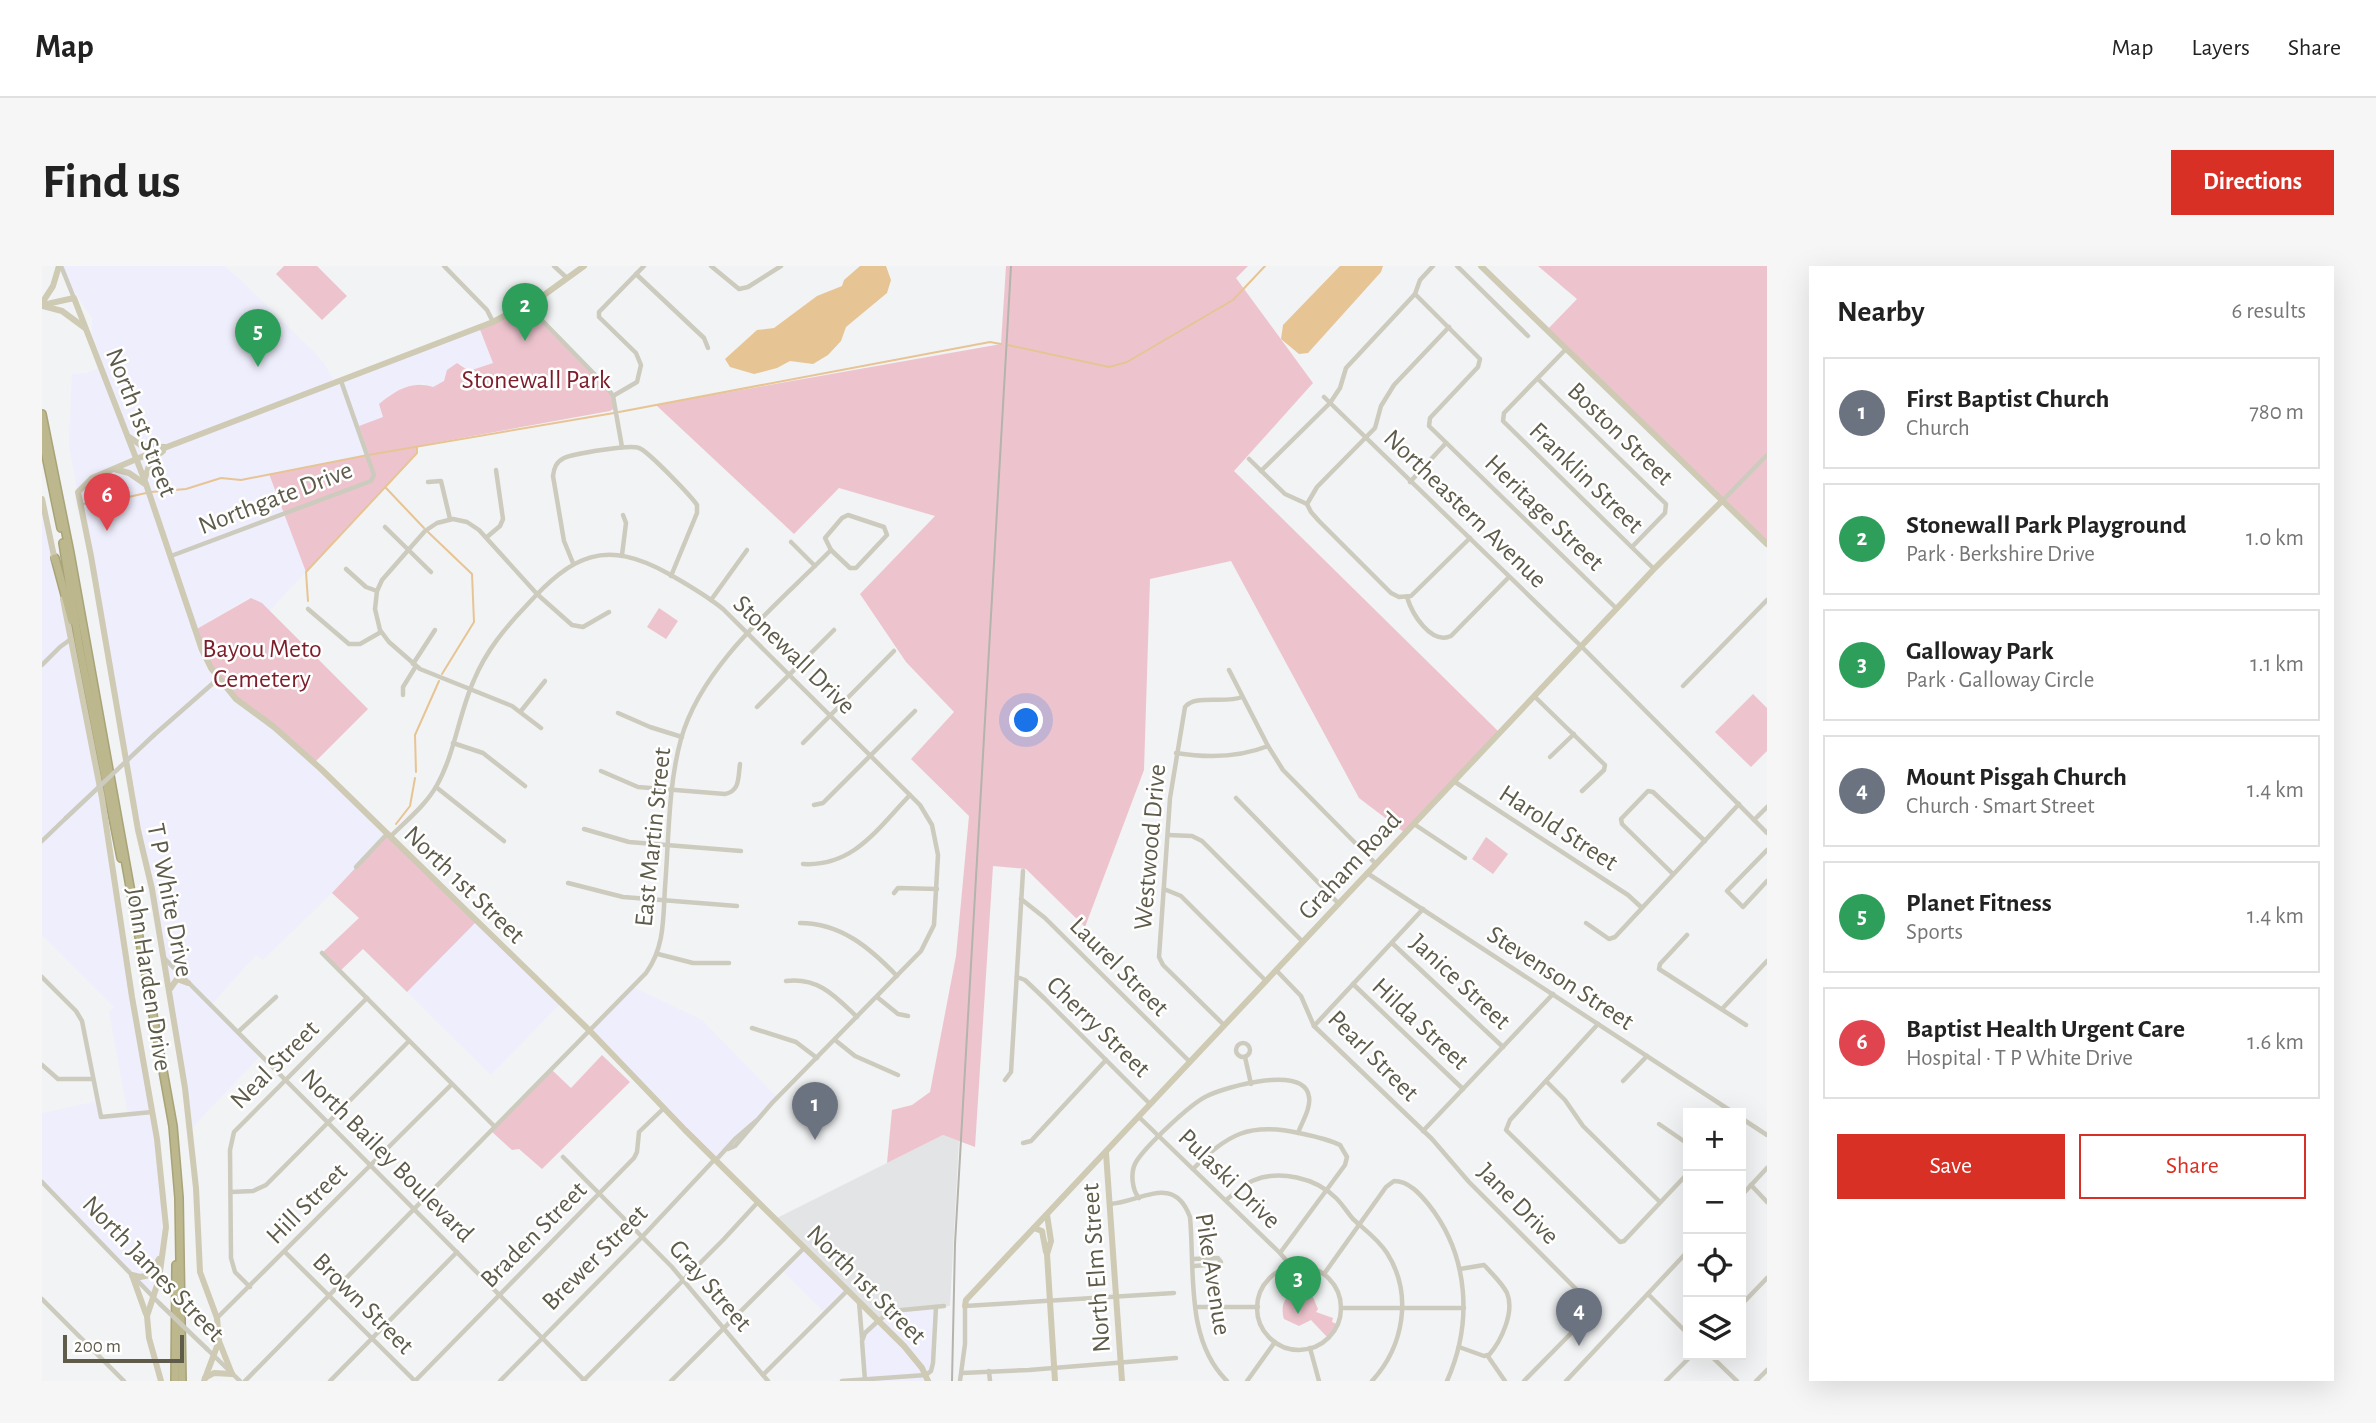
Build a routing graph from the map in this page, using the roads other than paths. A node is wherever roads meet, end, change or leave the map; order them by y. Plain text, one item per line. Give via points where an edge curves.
1 (60, 266) edge
2 (444, 266) edge
3 (554, 266) edge
4 (584, 266) edge
5 (644, 266) edge
6 (711, 266) edge
7 (781, 266) edge
8 (1433, 266) edge
9 (1457, 266) edge
10 (1480, 266) edge
11 (636, 274) junction
12 (567, 279) junction
13 (1415, 294) junction
14 (74, 298) junction
15 (42, 305) edge
16 (527, 305) junction
17 (493, 322) junction
18 (1449, 327) junction
19 (86, 329) junction
20 (1528, 335) dead end
21 (708, 348) dead end
22 (1566, 349) junction
23 (1538, 379) junction
24 (341, 380) junction
25 (612, 396) junction
26 (1324, 397) dead end
27 (1330, 403) junction
28 (42, 414) edge
29 (42, 436) edge
30 (128, 436) junction
31 (1366, 438) junction
32 (1446, 443) junction
33 (167, 447) junction
34 (622, 447) junction
35 (1767, 455) edge
36 (136, 459) junction
37 (1249, 459) dead end
38 (113, 469) junction
39 (496, 470) dead end
40 (1261, 471) junction
41 (428, 482) dead end
42 (1410, 482) junction
43 (145, 483) junction
44 (42, 499) edge
45 (1722, 501) junction
46 (1307, 504) junction
47 (623, 515) dead end
48 (450, 519) junction
49 (385, 527) dead end
50 (487, 537) junction
51 (1470, 538) junction
52 (791, 542) dead end
53 (1767, 544) edge
54 (1632, 547) junction
55 (409, 549) junction
56 (747, 550) dead end
57 (831, 550) junction
58 (622, 555) junction
59 (171, 556) junction
60 (55, 558) junction
61 (573, 563) junction
62 (815, 566) junction
63 (346, 569) dead end
64 (1654, 569) junction
65 (431, 572) dead end
66 (671, 576) junction
67 (1509, 577) junction
68 (377, 591) junction
69 (537, 594) junction
70 (1407, 597) junction
71 (711, 600) junction
72 (1767, 600) edge
73 (308, 609) dead end
74 (1618, 609) junction
75 (609, 612) dead end
76 (435, 630) dead end
77 (834, 630) dead end
78 (382, 632) junction
79 (748, 634) junction
80 (71, 639) junction
81 (79, 645) junction
82 (1582, 647) junction
83 (894, 651) dead end
84 (42, 665) edge
85 (414, 665) junction
86 (1229, 670) dead end
87 (789, 675) junction
88 (219, 678) junction
89 (545, 681) dead end
90 (1683, 686) dead end
91 (470, 689) junction
92 (403, 695) dead end
93 (1534, 696) junction
94 (1242, 697) junction
95 (757, 707) dead end
96 (521, 711) junction
97 (915, 711) dead end
98 (618, 713) dead end
99 (830, 715) junction
100 (541, 728) dead end
101 (1573, 734) junction
102 (682, 737) junction
103 (453, 743) junction
104 (803, 743) dead end
105 (1268, 746) junction
106 (1176, 753) junction
107 (870, 756) junction
108 (1550, 758) dead end
109 (740, 764) dead end
110 (601, 771) dead end
111 (1455, 782) junction
112 (525, 786) dead end
113 (436, 787) junction
114 (673, 791) junction
115 (1582, 791) dead end
116 (910, 795) junction
117 (1236, 798) dead end
118 (1739, 804) junction
119 (814, 805) dead end
120 (1767, 807) edge
121 (1754, 820) junction
122 (1414, 824) junction
123 (584, 829) dead end
124 (1767, 833) edge
125 (1168, 835) junction
126 (389, 836) junction
127 (43, 839) edge
128 (1705, 841) junction
129 (504, 842) dead end
130 (668, 845) junction
131 (1767, 850) edge
132 (741, 851) dead end
133 (1465, 858) dead end
134 (803, 864) dead end
135 (1376, 864) junction
136 (356, 867) dead end
137 (1023, 871) dead end
138 (1367, 873) junction
139 (1673, 874) junction
140 (1767, 881) edge
141 (568, 883) dead end
142 (937, 889) junction
143 (1164, 889) junction
144 (894, 893) dead end
145 (1021, 899) junction
146 (664, 901) junction
147 (1339, 904) junction
148 (737, 906) dead end
149 (1642, 908) junction
150 (1423, 909) junction
151 (800, 923) dead end
152 (1586, 923) dead end
153 (1687, 935) dead end
154 (1303, 942) junction
155 (1392, 943) junction
156 (322, 953) dead end
157 (658, 954) junction
158 (164, 958) junction
159 (1767, 961) edge
160 (729, 963) dead end
161 (1276, 970) junction
162 (897, 976) junction
163 (42, 977) edge
164 (1017, 977) junction
165 (786, 981) dead end
166 (1266, 981) junction
167 (188, 983) junction
168 (1353, 984) junction
169 (169, 991) junction
170 (1553, 994) junction
171 (276, 997) dead end
172 (877, 997) junction
173 (367, 998) junction
174 (1722, 1009) junction
175 (908, 1016) dead end
176 (857, 1017) junction
177 (1598, 1024) junction
178 (1224, 1025) junction
179 (1314, 1026) junction
180 (1746, 1026) dead end
181 (752, 1028) dead end
182 (590, 1031) junction
183 (238, 1032) junction
184 (835, 1040) junction
185 (409, 1041) junction
186 (1503, 1047) junction
187 (1245, 1056) dead end
188 (1647, 1056) junction
189 (817, 1058) junction
190 (1106, 1060) junction
191 (1190, 1062) junction
192 (42, 1065) edge
193 (898, 1075) dead end
194 (93, 1079) junction
195 (285, 1079) junction
196 (1005, 1080) dead end
197 (1623, 1081) dead end
198 (1546, 1082) junction
199 (452, 1084) junction
200 (1251, 1084) junction
201 (1463, 1089) junction
202 (1151, 1105) junction
203 (664, 1108) junction
204 (1726, 1108) edge
205 (153, 1111) junction
206 (1140, 1118) junction
207 (1746, 1121) edge
208 (328, 1122) junction
209 (1660, 1124) dead end
210 (495, 1127) junction
211 (1423, 1131) junction
212 (1298, 1133) junction
213 (1767, 1135) edge
214 (1160, 1136) junction
215 (1683, 1140) edge
216 (1023, 1143) dead end
217 (1106, 1153) junction
218 (563, 1157) dead end
219 (716, 1160) junction
220 (371, 1165) junction
221 (1193, 1168) junction
222 (1767, 1168) edge
223 (1683, 1178) edge
224 (42, 1182) edge
225 (1751, 1185) junction
226 (1746, 1190) edge
227 (1326, 1191) junction
228 (231, 1192) junction
229 (599, 1194) junction
230 (1139, 1198) junction
231 (1226, 1200) junction
232 (758, 1202) junction
233 (1660, 1202) junction
234 (1767, 1202) edge
235 (1110, 1204) junction
236 (415, 1209) junction
237 (1047, 1215) junction
238 (1359, 1224) junction
239 (1034, 1228) junction
240 (642, 1237) junction
241 (804, 1248) junction
242 (457, 1251) junction
243 (285, 1252) junction
244 (162, 1253) junction
245 (1280, 1253) junction
246 (1047, 1254) junction
247 (1683, 1256) edge
248 (1193, 1259) junction
249 (1194, 1266) junction
250 (1292, 1267) junction
251 (1460, 1269) junction
252 (1324, 1274) junction
253 (132, 1275) junction
254 (1767, 1278) edge
255 (683, 1281) junction
256 (250, 1287) junction
257 (847, 1290) junction
258 (1174, 1293) dead end
259 (500, 1294) junction
260 (1648, 1294) junction
261 (329, 1296) junction
262 (1116, 1297) junction
263 (154, 1298) junction
264 (42, 1300) edge
265 (1746, 1300) edge
266 (859, 1301) junction
267 (1049, 1301) junction
268 (944, 1306) dead end
269 (965, 1306) junction
270 (936, 1307) junction
271 (1196, 1307) junction
272 (1258, 1307) junction
273 (1341, 1308) junction
274 (1402, 1308) junction
275 (1464, 1308) junction
276 (147, 1316) junction
277 (217, 1318) junction
278 (878, 1321) junction
279 (723, 1329) junction
280 (1683, 1329) edge
281 (542, 1337) junction
282 (372, 1338) junction
283 (219, 1341) junction
284 (862, 1341) junction
285 (1275, 1342) junction
286 (1459, 1347) junction
287 (1310, 1348) junction
288 (1488, 1355) junction
289 (214, 1356) junction
290 (1176, 1358) dead end
291 (1687, 1360) edge
292 (1715, 1360) edge
293 (1121, 1362) junction
294 (1055, 1368) junction
295 (1767, 1370) edge
296 (989, 1371) junction
297 (962, 1373) junction
298 (232, 1374) junction
299 (763, 1375) junction
300 (927, 1378) edge
301 (1758, 1379) edge
302 (205, 1380) edge
303 (673, 1380) edge
304 (865, 1380) edge
305 (124, 1381) edge
306 (161, 1381) edge
307 (175, 1381) edge
308 (182, 1381) edge
309 (242, 1381) edge
310 (331, 1381) edge
311 (415, 1381) edge
312 (500, 1381) edge
313 (584, 1381) edge
314 (768, 1381) edge
315 (842, 1381) edge
316 (960, 1381) edge
317 (990, 1381) edge
318 (1055, 1381) edge
319 (1122, 1381) edge
320 (1227, 1381) edge
321 (1247, 1381) edge
322 (1319, 1381) edge
323 (1372, 1381) edge
324 (1447, 1381) edge
325 (1505, 1381) edge
326 (1524, 1381) edge
327 (1566, 1381) edge
328 (1666, 1381) edge
329 (1737, 1381) edge

1 - 14 street
1 - 15 main road
2 - 17 street
3 - 12 street
4 - 12 main road, T P White Drive
5 - 11 street
6 - 7 street via 739,289
8 - 13 street
9 - 20 street
10 - 22 main road
11 - 21 street via 704,338
11 - 25 street via 599,312 636,353 641,365 637,382
12 - 16 main road, T P White Drive
13 - 18 street
13 - 27 street via 1346,368
14 - 15 main road
14 - 19 main road, North 1st Street
15 - 19 main road via 62,311
16 - 17 main road, T P White Drive
16 - 25 street via 592,369
17 - 24 main road, T P White Drive
18 - 31 street via 1394,385
18 - 32 street, Heritage Street via 1480,362 1430,418 1429,426
19 - 30 main road, North 1st Street
22 - 23 street, Franklin Street
22 - 45 main road
23 - 54 street, Boston Street via 1666,504 1665,513
23 - 54 street, Franklin Street via 1504,413 1503,421
24 - 33 main road, T P White Drive
24 - 59 street, Northgate Drive via 370,458 374,475 369,482
25 - 34 street
26 - 27 street, Northeastern Avenue
27 - 31 street, Northeastern Avenue
27 - 40 street
28 - 308 highway via 172,1115 179,1198
29 - 81 highway
30 - 33 main road via 142,446
30 - 36 main road, North 1st Street
31 - 42 street, Northeastern Avenue
31 - 46 street via 1317,487
32 - 42 street
32 - 74 street, Heritage Street
33 - 36 main road, T P White Drive
33 - 43 main road via 151,460
34 - 61 street via 565,458 555,467 564,541
34 - 66 street via 643,449 697,505
35 - 45 street, Graham Road
36 - 38 main road, T P White Drive
36 - 43 main road, North 1st Street
37 - 40 street
38 - 43 main road
38 - 158 main road, T P White Drive via 88,480 78,492
39 - 50 street via 504,516
40 - 46 street via 1285,494
41 - 48 street via 441,481
42 - 51 street, Northeastern Avenue
43 - 59 main road, North 1st Street
44 - 60 main road, John Harden Drive
45 - 53 main road
45 - 64 main road, Graham Road
46 - 70 street via 1391,593
47 - 58 street
48 - 50 street via 467,522
48 - 55 street via 431,526
49 - 55 street
50 - 69 street
51 - 67 street, Northeastern Avenue
51 - 70 street
52 - 62 street
54 - 64 street, Franklin Street
55 - 65 street
55 - 68 street
56 - 71 street
57 - 57 street via 850,568 856,568 887,535 884,527 848,515 825,538
57 - 62 street, East Martin Street
58 - 61 street, Stonewall Drive via 594,556
58 - 66 street, Stonewall Drive
59 - 88 main road, North 1st Street via 204,655
60 - 80 main road, John Harden Drive
60 - 81 highway
61 - 69 street, Stonewall Drive
62 - 79 street, East Martin Street
63 - 68 street
64 - 74 main road, Graham Road
66 - 71 street, Stonewall Drive
67 - 70 street via 1445,638 1437,637 1418,619
67 - 82 street, Northeastern Avenue
68 - 78 street via 375,609
69 - 75 street via 577,627
69 - 91 street, Stonewall Drive via 498,638
71 - 79 street, Stonewall Drive
72 - 90 street
73 - 78 street via 349,645
74 - 82 main road, Graham Road
76 - 85 street
77 - 87 street
78 - 85 street
79 - 87 street, Stonewall Drive
79 - 102 street, East Martin Street via 703,688
80 - 84 street
80 - 205 main road, John Harden Drive
81 - 307 highway via 170,1138 176,1216
82 - 93 main road, Graham Road
82 - 118 street, Northeastern Avenue
83 - 99 street
85 - 91 street
85 - 92 street via 402,687
86 - 94 street
87 - 95 street
87 - 99 street, Stonewall Drive
88 - 126 main road, North 1st Street via 236,699 274,727
88 - 127 street, bridge
89 - 96 street
91 - 96 street
91 - 103 street, Stonewall Drive
93 - 101 street
93 - 111 main road, Graham Road
94 - 105 street
94 - 106 street, Westwood Drive via 1187,703
96 - 100 street
97 - 107 street
98 - 102 street
99 - 104 street
99 - 107 street, Stonewall Drive
101 - 108 street
101 - 115 street via 1605,765
102 - 114 street, East Martin Street
103 - 112 street via 483,753
103 - 113 street, Stonewall Drive
105 - 106 street via 1237,755
105 - 135 street via 1283,770
106 - 125 street, Westwood Drive
107 - 116 street, Stonewall Drive
107 - 119 street via 823,803
109 - 114 street via 737,785 729,794
110 - 114 street via 638,787
111 - 122 main road, Graham Road
111 - 149 street, Harold Street
113 - 126 street, Stonewall Drive
113 - 129 street
114 - 130 street, East Martin Street
116 - 134 street via 854,852 828,864
116 - 142 street, Stonewall Drive via 934,831
117 - 147 street
118 - 121 street, Northeastern Avenue
118 - 128 street
120 - 121 street
121 - 124 street, Northeastern Avenue
122 - 133 street
122 - 135 main road, Graham Road
123 - 130 street via 622,841
125 - 143 street, Westwood Drive
125 - 154 street via 1202,841
126 - 136 street, Stonewall Drive
126 - 182 main road, North 1st Street
128 - 139 street
128 - 139 street via 1653,792 1648,791 1620,819
130 - 132 street
130 - 146 street, East Martin Street
131 - 140 street via 1727,891 1744,907
135 - 138 main road, Graham Road
137 - 145 street
138 - 147 main road, Graham Road
138 - 150 street, Stevenson Street
139 - 149 street
141 - 146 street via 608,895
142 - 144 street via 898,888
142 - 162 street, Stonewall Drive via 931,933
143 - 166 street via 1181,896
143 - 178 street, Westwood Drive via 1160,961
145 - 164 street
145 - 191 street, Laurel Street
146 - 148 street
146 - 157 street, East Martin Street
147 - 154 main road, Graham Road
149 - 152 street via 1612,939
150 - 155 street
150 - 170 street, Stevenson Street
151 - 162 street via 851,937
153 - 174 street via 1659,969
154 - 161 main road, Graham Road
155 - 168 street
155 - 186 street, Janice Street
156 - 173 street
157 - 160 street via 693,963
157 - 182 street, East Martin Street via 642,978
158 - 167 street, North Bailey Boulevard
158 - 169 main road, T P White Drive
159 - 174 street
161 - 166 main road, Graham Road
161 - 179 street, Pearl Street via 1301,996
162 - 172 street, Stonewall Drive
163 - 194 street via 79,1016
164 - 190 street, Cherry Street
164 - 196 street via 1011,1072
165 - 176 street via 826,988
166 - 178 main road, Graham Road
167 - 169 main road via 177,979
167 - 183 street, North Bailey Boulevard
168 - 179 street
168 - 201 street, Hilda Street
169 - 277 main road, T P White Drive via 191,1135 200,1272
170 - 177 street, Stevenson Street
170 - 186 street
171 - 183 street
172 - 175 street via 898,1014
172 - 176 street, Stonewall Drive
173 - 185 street
173 - 195 street, Neal Street
174 - 180 street
176 - 184 street, Stonewall Drive
177 - 188 street, Stevenson Street
177 - 198 street
178 - 191 main road, Graham Road
179 - 211 street, Pearl Street
181 - 189 street via 796,1042
182 - 203 main road, North 1st Street
182 - 210 street, East Martin Street
183 - 195 street, North Bailey Boulevard
184 - 189 street, Stonewall Drive
184 - 193 street via 855,1056
185 - 199 street
185 - 208 street
186 - 201 street
187 - 200 street
188 - 197 street
188 - 204 street, Stevenson Street
189 - 219 street, Stonewall Drive
190 - 202 street, Cherry Street
190 - 216 street via 1031,1141
191 - 202 main road, Graham Road
192 - 194 street via 58,1079
194 - 205 street via 101,1117
195 - 208 street, North Bailey Boulevard
195 - 228 street, Neal Street via 234,1132
198 - 233 street
198 - 233 street via 1507,1123 1506,1130 1622,1242
199 - 210 street
199 - 220 street, Hill Street
200 - 212 street via 1291,1080 1305,1087 1310,1100
200 - 214 street via 1206,1097
201 - 211 street
202 - 206 main road, Graham Road
203 - 219 main road, North 1st Street
203 - 229 street, Braden Street via 639,1132 634,1158
205 - 244 main road, John Harden Drive via 165,1215
206 - 214 street, Pulaski Drive
206 - 217 main road, Graham Road
207 - 213 street
208 - 220 street, North Bailey Boulevard
208 - 228 street via 266,1185
209 - 215 street
210 - 236 street, East Martin Street
211 - 326 street, Jane Drive via 1592,1307
212 - 221 street via 1265,1128 1241,1132 1219,1144
212 - 227 street via 1337,1143 1346,1152 1345,1165
214 - 221 street, Pulaski Drive
214 - 230 street via 1135,1163 1133,1188
217 - 235 main road, North Elm Street
217 - 237 main road, Graham Road
218 - 229 street, Gray Street
219 - 232 main road, North 1st Street
219 - 240 street, Brewer Street
220 - 236 street, North Bailey Boulevard
220 - 243 street, Hill Street
221 - 231 street, Pulaski Drive
222 - 225 street
223 - 233 street
224 - 253 street, North James Street
225 - 226 street
225 - 234 street
227 - 231 street, Pike Avenue via 1296,1177 1272,1175 1246,1184
227 - 238 street, Pike Avenue
227 - 245 street
228 - 256 street, Neal Street via 232,1265
229 - 240 street, Gray Street
229 - 259 street, Braden Street
230 - 235 street, Pike Avenue
230 - 248 street, Pike Avenue via 1160,1192 1183,1204 1190,1217
231 - 245 street, Pulaski Drive
232 - 241 main road, North 1st Street
232 - 255 street
235 - 262 main road, North Elm Street
236 - 242 street, North Bailey Boulevard
236 - 261 street, East Martin Street
237 - 239 main road, Graham Road
237 - 246 main road via 1051,1241
238 - 251 street via 1388,1185 1405,1183 1441,1223
238 - 252 street
238 - 274 street, Pike Avenue via 1390,1259
239 - 246 main road via 1044,1236
239 - 269 main road, Graham Road
240 - 255 street, Gray Street
240 - 281 street, Brewer Street
241 - 257 main road, North 1st Street
241 - 279 street
242 - 259 street, North Bailey Boulevard
242 - 282 street
243 - 256 street, Hill Street
243 - 261 street, Brown Street
244 - 253 main road via 150,1275
244 - 263 main road, John Harden Drive
245 - 250 street, Pulaski Drive
246 - 267 main road
247 - 260 street
248 - 249 street, Pike Avenue
248 - 249 street via 1218,1258 1221,1262
249 - 271 street, Pike Avenue
250 - 252 street
250 - 272 street via 1268,1281
251 - 275 street
251 - 288 street via 1484,1265 1508,1296 1504,1328
252 - 273 street via 1338,1291
253 - 263 street, North James Street
253 - 276 main road
254 - 265 street
255 - 279 street, Gray Street
255 - 313 street
256 - 277 street, Hill Street
257 - 266 main road, North 1st Street
257 - 299 street
258 - 262 street
259 - 281 street, North Bailey Boulevard
259 - 311 street, Braden Street
260 - 280 street
260 - 327 street
261 - 282 street, Brown Street
261 - 309 street, East Martin Street
262 - 267 street
262 - 293 main road, North Elm Street
263 - 276 main road, John Harden Drive
263 - 289 street, North James Street, bridge
264 - 305 street
266 - 278 main road, North 1st Street
266 - 284 street
267 - 269 street
267 - 294 main road
268 - 270 street
269 - 297 street
270 - 278 street via 892,1311
270 - 300 street via 933,1363
271 - 272 street
271 - 320 street, Pike Avenue via 1207,1354
272 - 285 street via 1261,1324
273 - 274 street
273 - 287 street via 1333,1332
274 - 275 street
274 - 323 street, Pike Avenue via 1395,1346
275 - 286 street
276 - 306 main road
277 - 283 main road, T P White Drive
278 - 284 street
278 - 300 main road, North 1st Street
279 - 299 street, Gray Street
279 - 303 street
281 - 312 street, Brewer Street
281 - 313 street, North Bailey Boulevard
282 - 310 street
282 - 311 street, Brown Street
283 - 289 main road, T P White Drive
283 - 298 main road
284 - 304 street
285 - 287 street
285 - 321 street
286 - 288 street
286 - 324 street
287 - 322 street
288 - 325 street
289 - 298 street, North James Street
289 - 302 main road, T P White Drive
290 - 293 street
291 - 328 street
292 - 329 street
293 - 294 street
293 - 319 main road, North Elm Street
294 - 296 street
294 - 318 main road
295 - 301 street
296 - 297 street
296 - 317 street
297 - 316 street
298 - 302 main road via 214,1373
298 - 309 street, North James Street
299 - 314 street, Gray Street
300 - 304 street
304 - 315 street

